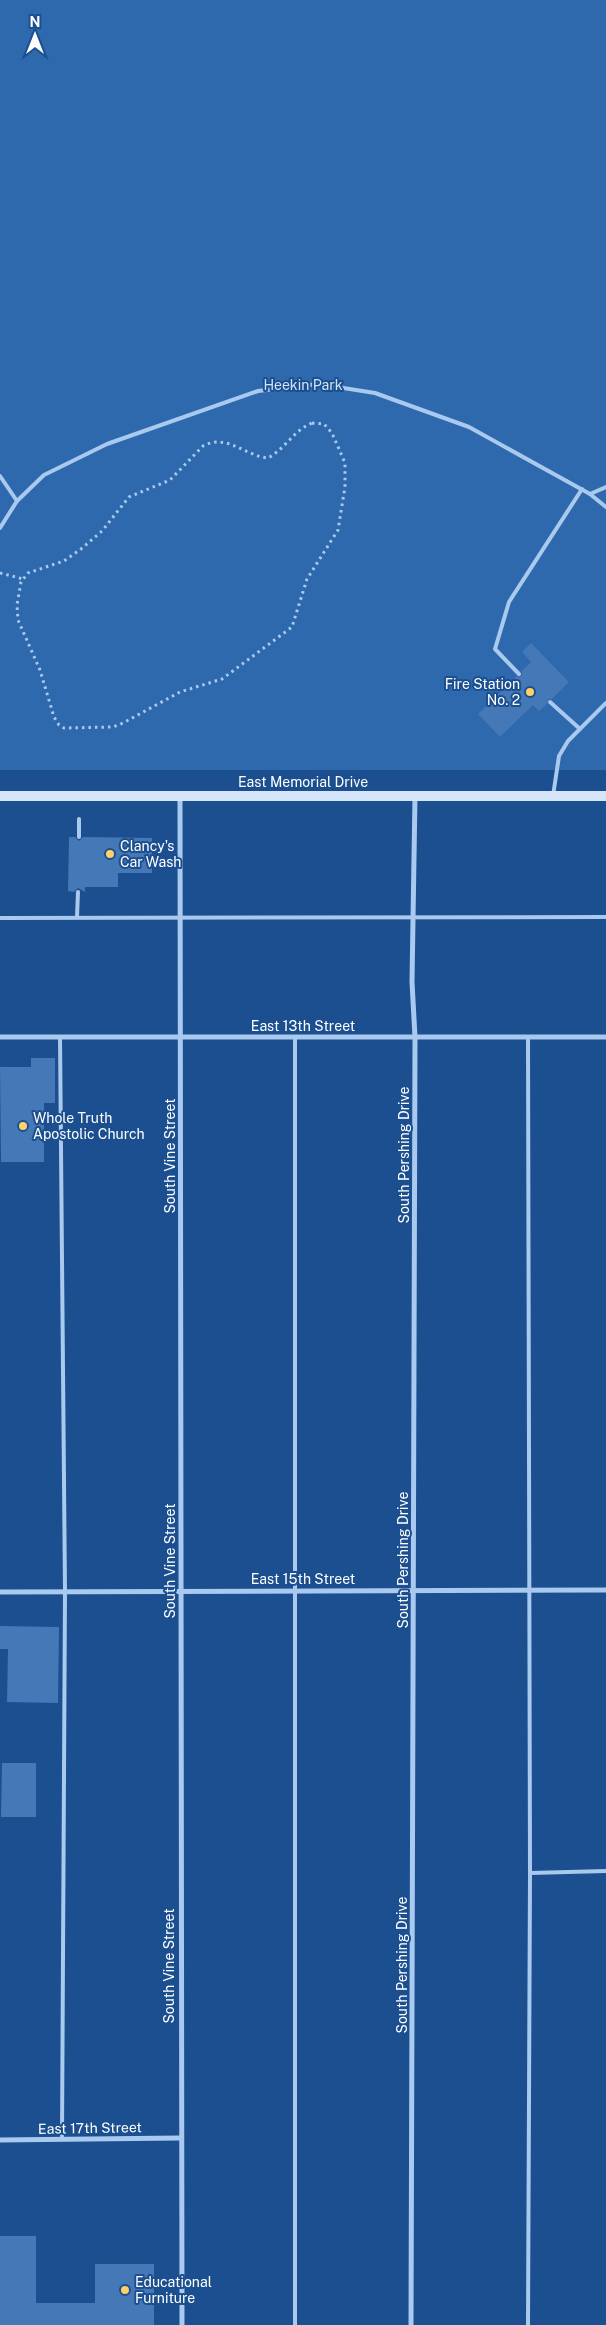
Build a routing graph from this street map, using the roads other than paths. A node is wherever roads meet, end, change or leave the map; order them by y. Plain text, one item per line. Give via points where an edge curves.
1 (0, 476) edge
2 (606, 487) edge
3 (582, 489) junction
4 (590, 494) junction
5 (17, 501) junction
6 (606, 507) edge
7 (0, 528) edge
8 (519, 674) dead end
9 (550, 702) dead end
10 (606, 704) edge
11 (580, 729) junction
12 (0, 796) edge
13 (180, 796) junction
14 (415, 796) junction
15 (553, 796) junction
16 (606, 796) edge
17 (79, 819) dead end
18 (78, 837) dead end
19 (78, 892) dead end
20 (77, 917) junction
21 (0, 918) edge
22 (180, 918) junction
23 (606, 918) edge
24 (413, 919) junction
25 (181, 1036) junction
26 (0, 1037) edge
27 (60, 1037) junction
28 (295, 1037) junction
29 (415, 1037) junction
30 (528, 1037) junction
31 (606, 1037) edge
32 (415, 1590) junction
33 (530, 1590) junction
34 (606, 1590) edge
35 (65, 1591) junction
36 (181, 1591) junction
37 (294, 1591) junction
38 (0, 1592) edge
39 (606, 1871) edge
40 (530, 1873) junction
41 (180, 2138) junction
42 (62, 2139) junction
43 (0, 2140) edge
44 (182, 2325) edge
45 (295, 2325) edge
46 (411, 2325) edge
47 (528, 2325) edge

1 - 5 lane
2 - 4 lane
3 - 4 lane
3 - 5 lane via 469,427 375,393 318,384 258,391 107,444 44,475
3 - 8 lane via 509,602 495,649
4 - 6 lane
5 - 7 lane
9 - 11 lane
10 - 11 lane
11 - 15 lane via 559,756
12 - 13 main road, East Memorial Drive
13 - 14 main road, East Memorial Drive
13 - 22 street, South Vine Street
14 - 15 main road, East Memorial Drive
14 - 24 street, South Pershing Drive
15 - 16 main road, East Memorial Drive
17 - 18 lane
19 - 20 lane
20 - 21 lane
20 - 22 lane
22 - 24 lane
22 - 25 street, South Vine Street
23 - 24 lane
24 - 29 street, South Pershing Drive
25 - 27 street, East 13th Street
25 - 28 street, East 13th Street
25 - 36 street, South Vine Street
26 - 27 street, East 13th Street
27 - 35 lane
28 - 29 street, East 13th Street
28 - 37 lane
29 - 30 street, East 13th Street
29 - 32 street, South Pershing Drive
30 - 31 street, East 13th Street
30 - 33 lane
32 - 33 street, East 15th Street
32 - 37 street, East 15th Street
32 - 46 street, South Pershing Drive
33 - 34 street, East 15th Street
33 - 40 lane
35 - 36 street, East 15th Street
35 - 38 street, East 15th Street
35 - 42 lane
36 - 37 street, East 15th Street
36 - 41 street, South Vine Street
37 - 45 lane
39 - 40 lane
40 - 47 lane
41 - 42 street, East 17th Street
41 - 44 street, South Vine Street
42 - 43 street, East 17th Street

